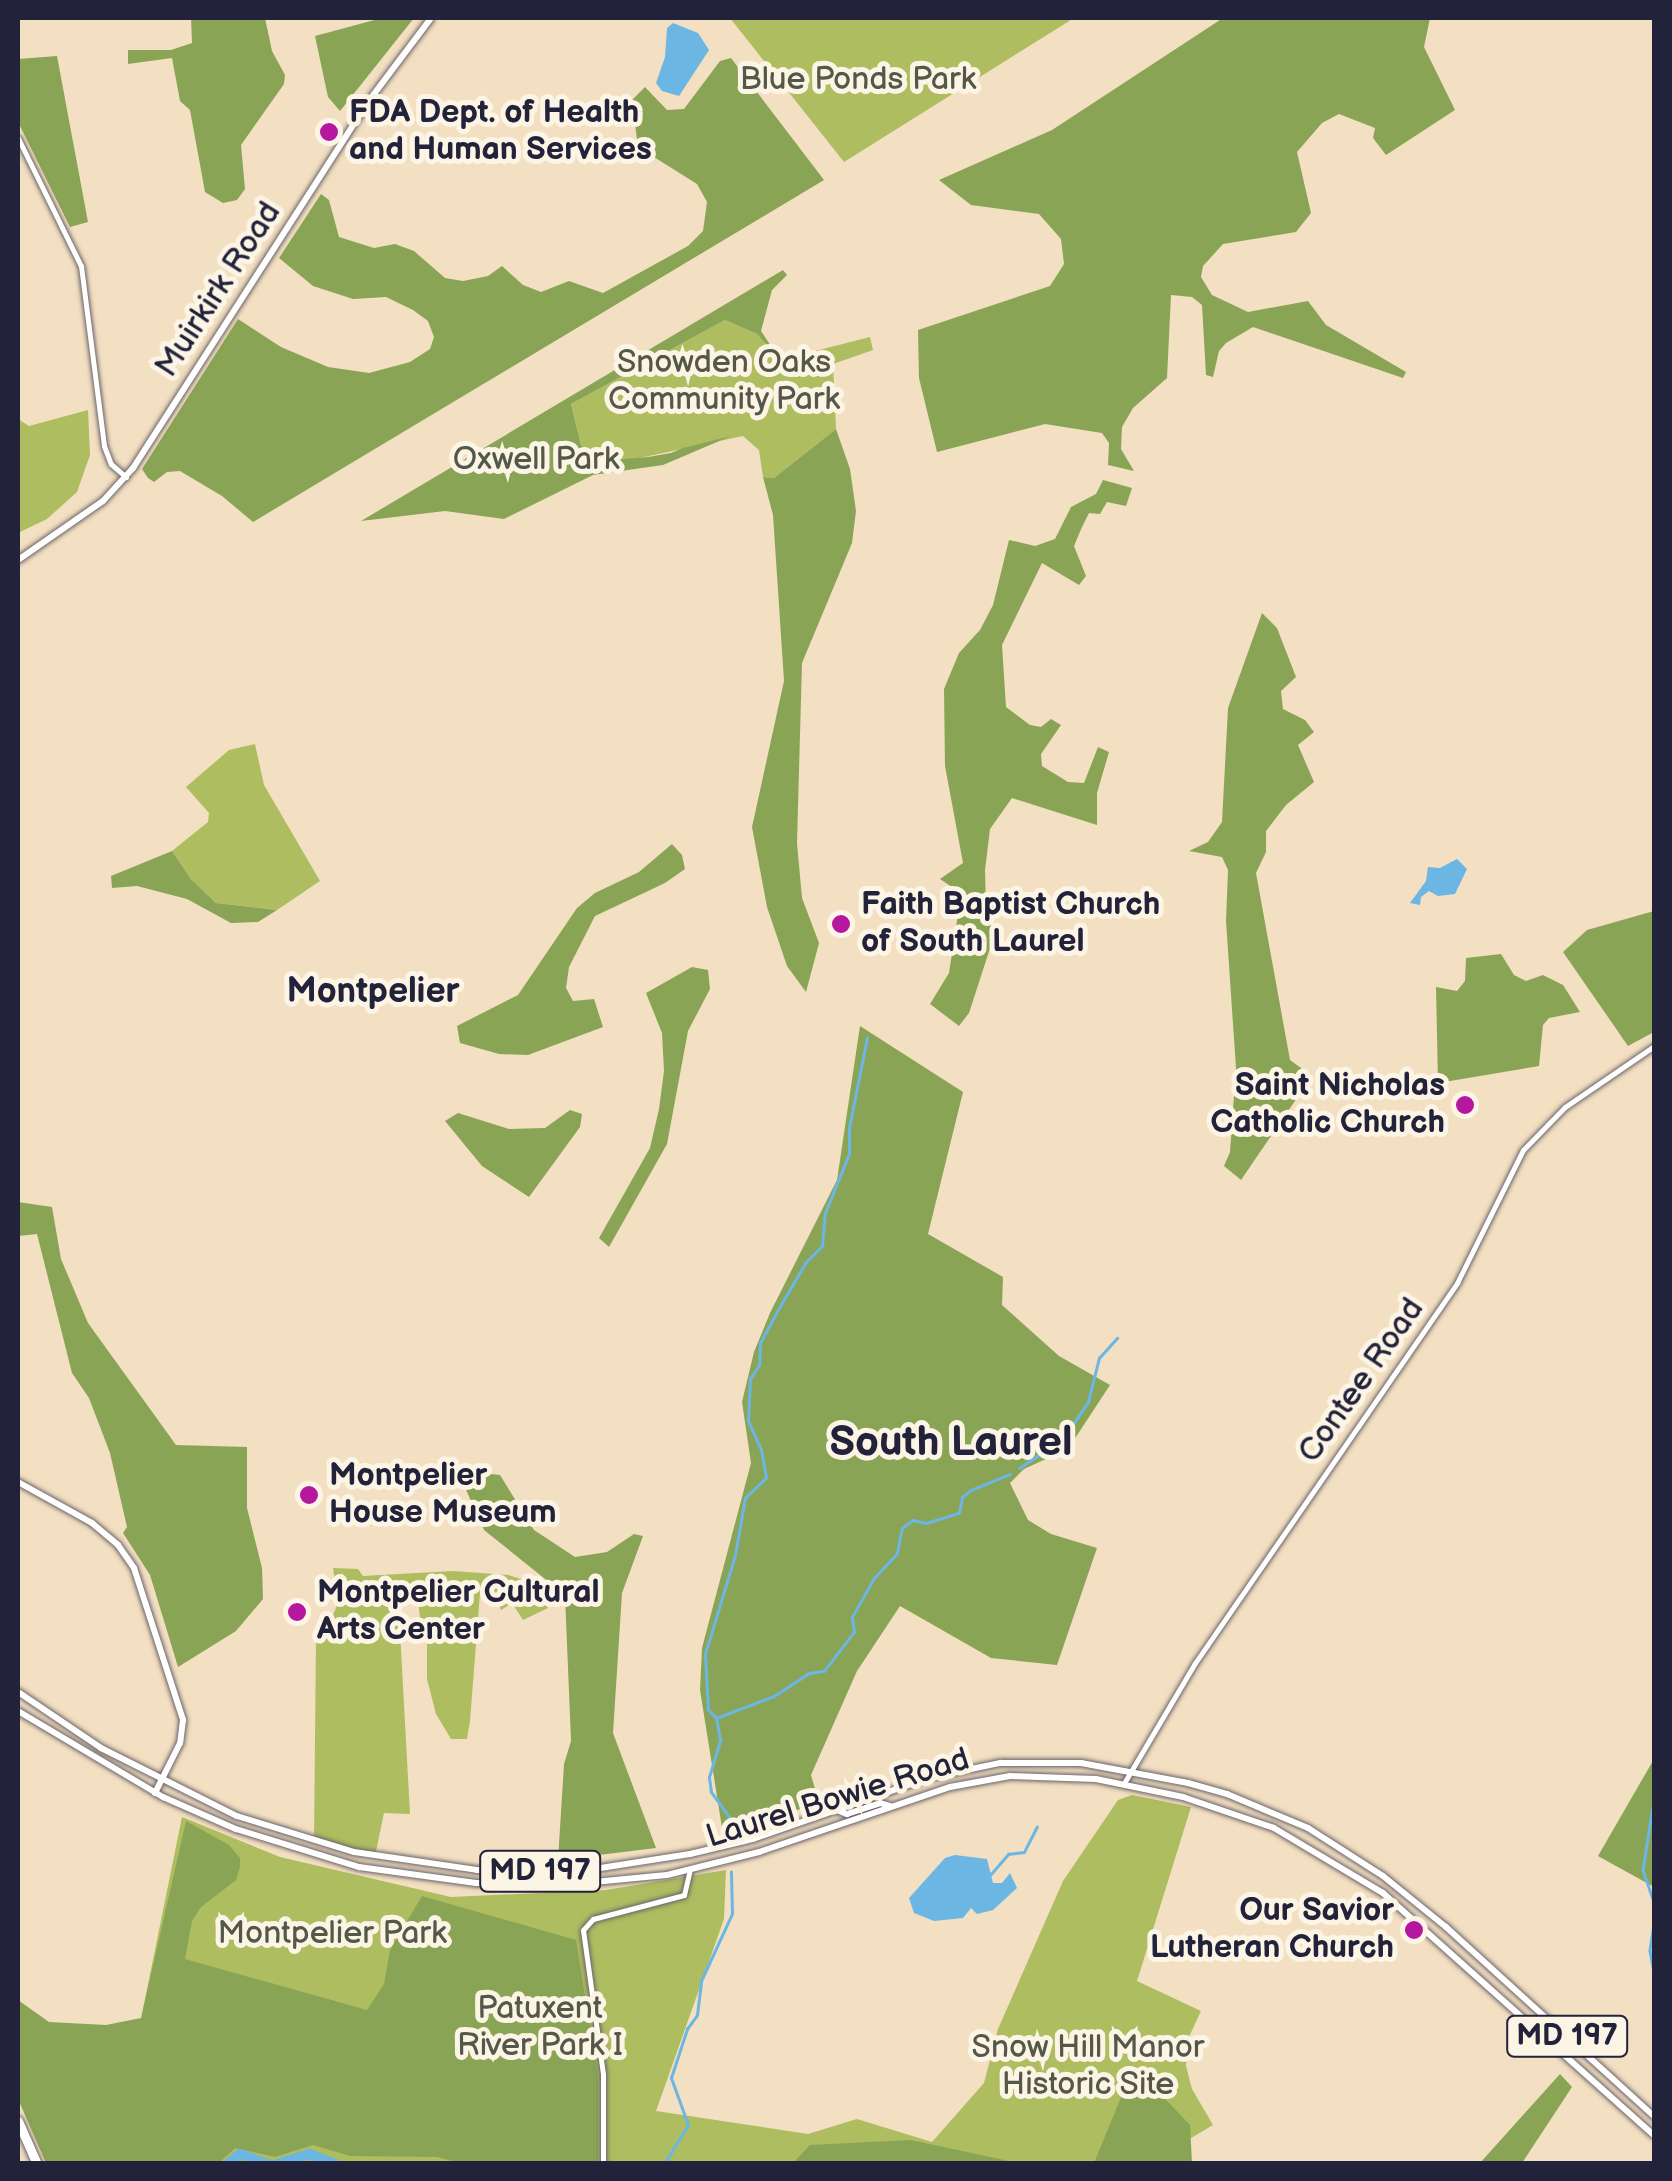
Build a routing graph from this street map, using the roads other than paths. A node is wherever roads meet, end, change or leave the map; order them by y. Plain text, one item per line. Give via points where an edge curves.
1 (431, 18) edge
2 (18, 138) edge
3 (126, 477) junction
4 (18, 560) edge
5 (1654, 1046) edge
6 (18, 1482) edge
7 (18, 1692) edge
8 (18, 1711) edge
9 (1132, 1771) junction
10 (161, 1780) junction
11 (1124, 1783) junction
12 (155, 1793) junction
13 (890, 1806) junction
14 (836, 1810) junction
15 (690, 1870) junction
16 (1654, 2116) edge
17 (18, 2122) edge
18 (1654, 2136) edge
19 (37, 2164) edge
20 (603, 2164) edge

1 - 3 main road, Muirkirk Road via 364,106
2 - 3 street via 81,266 104,446
3 - 4 main road, Muirkirk Road via 96,507
5 - 9 street, Contee Road via 1555,1115 1523,1150 1457,1283 1195,1663
6 - 10 main road via 94,1525 134,1568 183,1720 180,1743
7 - 10 main road, Laurel Bowie Road / MD 197
8 - 12 main road, Laurel Bowie Road / MD 197
9 - 11 street, Contee Road
9 - 14 main road, Laurel Bowie Road / MD 197 via 1000,1763 939,1775
9 - 16 main road, Laurel Bowie Road / MD 197 via 1227,1794 1351,1854 1446,1926
10 - 12 main road
10 - 14 main road, Laurel Bowie Road / MD 197 via 226,1812 323,1844 489,1871 594,1869 683,1856
11 - 13 main road, Laurel Bowie Road / MD 197 via 1010,1776
11 - 18 main road, Laurel Bowie Road / MD 197 via 1257,1821 1364,1880 1424,1926
12 - 15 main road, Laurel Bowie Road / MD 197 via 286,1847 414,1877 538,1886
13 - 14 main road
13 - 15 main road, Laurel Bowie Road / MD 197
15 - 20 street via 684,1894 584,1925 603,2074
17 - 19 highway

